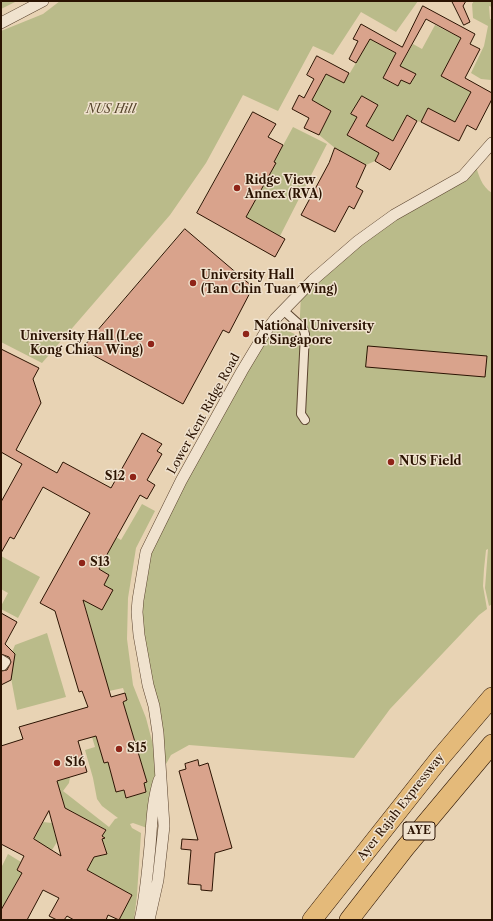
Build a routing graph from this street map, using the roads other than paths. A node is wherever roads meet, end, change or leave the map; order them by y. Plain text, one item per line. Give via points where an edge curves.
1 (43, 1) edge
2 (1, 23) edge
3 (492, 144) edge
4 (283, 310) junction
5 (305, 420) dead end
6 (1, 659) edge
7 (1, 665) edge
8 (492, 697) edge
9 (492, 744) edge
10 (160, 775) junction
11 (140, 920) edge
12 (149, 920) edge
13 (312, 920) edge
14 (349, 920) edge

1 - 2 street
3 - 4 street, Lower Kent Ridge Road via 463,176 394,215 358,241 318,275
4 - 5 street via 303,328 305,334 301,414
4 - 10 street, Lower Kent Ridge Road via 266,331 242,371 181,481 146,552 137,612 158,733
6 - 7 street via 6,662
8 - 13 highway, Ayer Rajah Expressway / AYE via 440,758
9 - 14 highway, AYE
10 - 11 street, Lower Kent Ridge Road via 155,791
10 - 12 street, Lower Kent Ridge Road via 164,826 158,880

